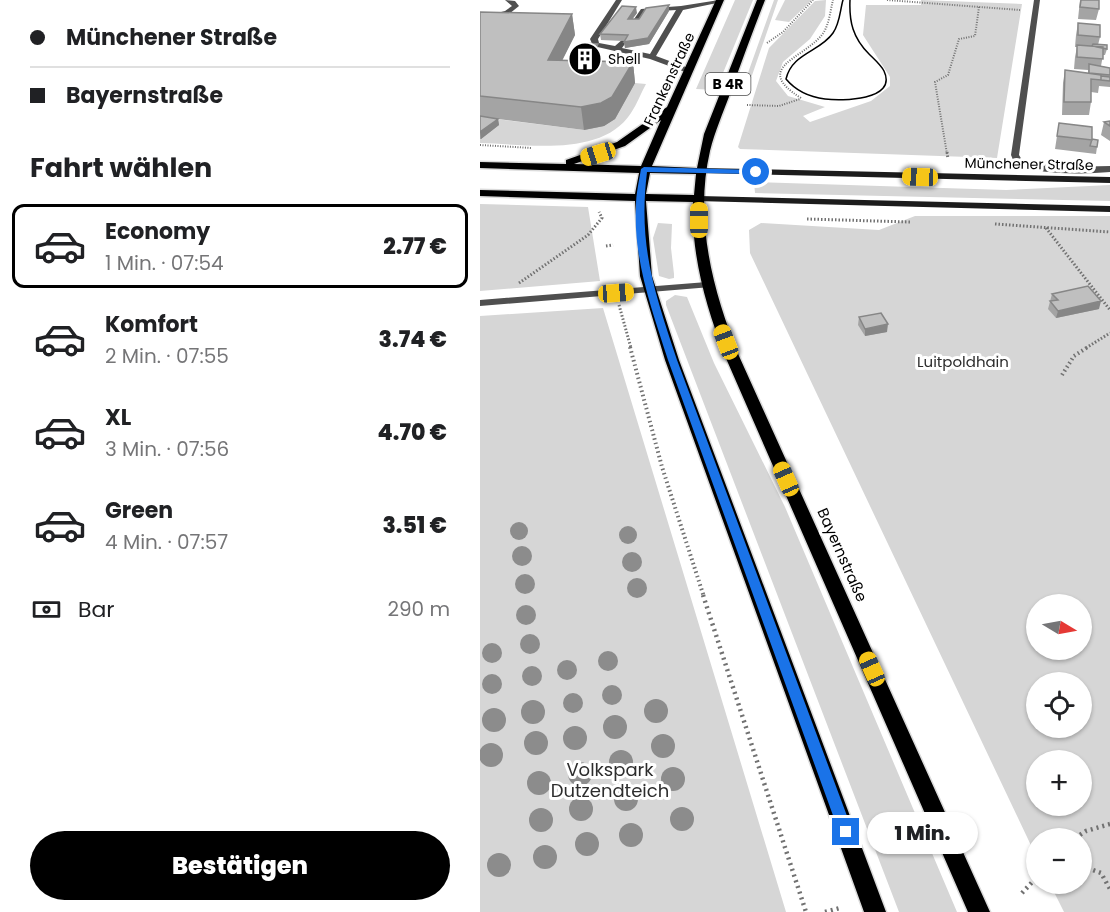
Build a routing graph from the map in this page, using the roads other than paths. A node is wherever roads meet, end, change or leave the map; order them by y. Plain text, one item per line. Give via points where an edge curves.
1 (508, 0) edge
2 (619, 0) edge
3 (760, 0) edge
4 (1037, 0) edge
5 (720, 1) edge
6 (681, 8) junction
7 (494, 16) edge
8 (674, 20) junction
9 (663, 21) edge
10 (633, 25) edge
11 (623, 41) edge
12 (617, 49) junction
13 (652, 57) junction
14 (688, 71) junction
15 (671, 108) junction
16 (480, 165) edge
17 (549, 167) junction
18 (644, 169) junction
19 (1110, 169) edge
20 (702, 171) junction
21 (1110, 180) edge
22 (480, 193) edge
23 (640, 197) junction
24 (699, 199) junction
25 (1110, 209) edge
26 (708, 285) junction
27 (650, 290) junction
28 (480, 303) edge
29 (875, 912) edge
30 (979, 912) edge

1 - 7 street via 516,6 513,11
2 - 12 street via 594,39 596,44
3 - 20 main road, B 4R via 713,126
4 - 19 street via 1015,155 1018,162 1059,170
5 - 6 street
5 - 14 main road, Frankenstraße / B 4R
6 - 8 street
6 - 10 street via 643,10
8 - 9 street
8 - 13 street
11 - 12 street
12 - 13 street
13 - 14 street
14 - 15 main road, Frankenstraße / B 4R
15 - 17 main road via 611,149
15 - 18 main road, Frankenstraße / B 4R
16 - 17 main road, Münchener Straße
17 - 18 main road, Münchener Straße
18 - 20 main road, Münchener Straße
18 - 23 main road, B 4R
20 - 21 main road, Münchener Straße
20 - 24 main road, Bayernstraße / B 4R
22 - 23 main road
23 - 24 main road
23 - 27 main road, B 4R via 643,253
24 - 25 main road
24 - 26 main road, Bayernstraße / B 4R via 700,241
26 - 27 street
26 - 30 main road, Bayernstraße / B 4R via 732,356
27 - 28 street
27 - 29 main road, B 4R via 672,360

